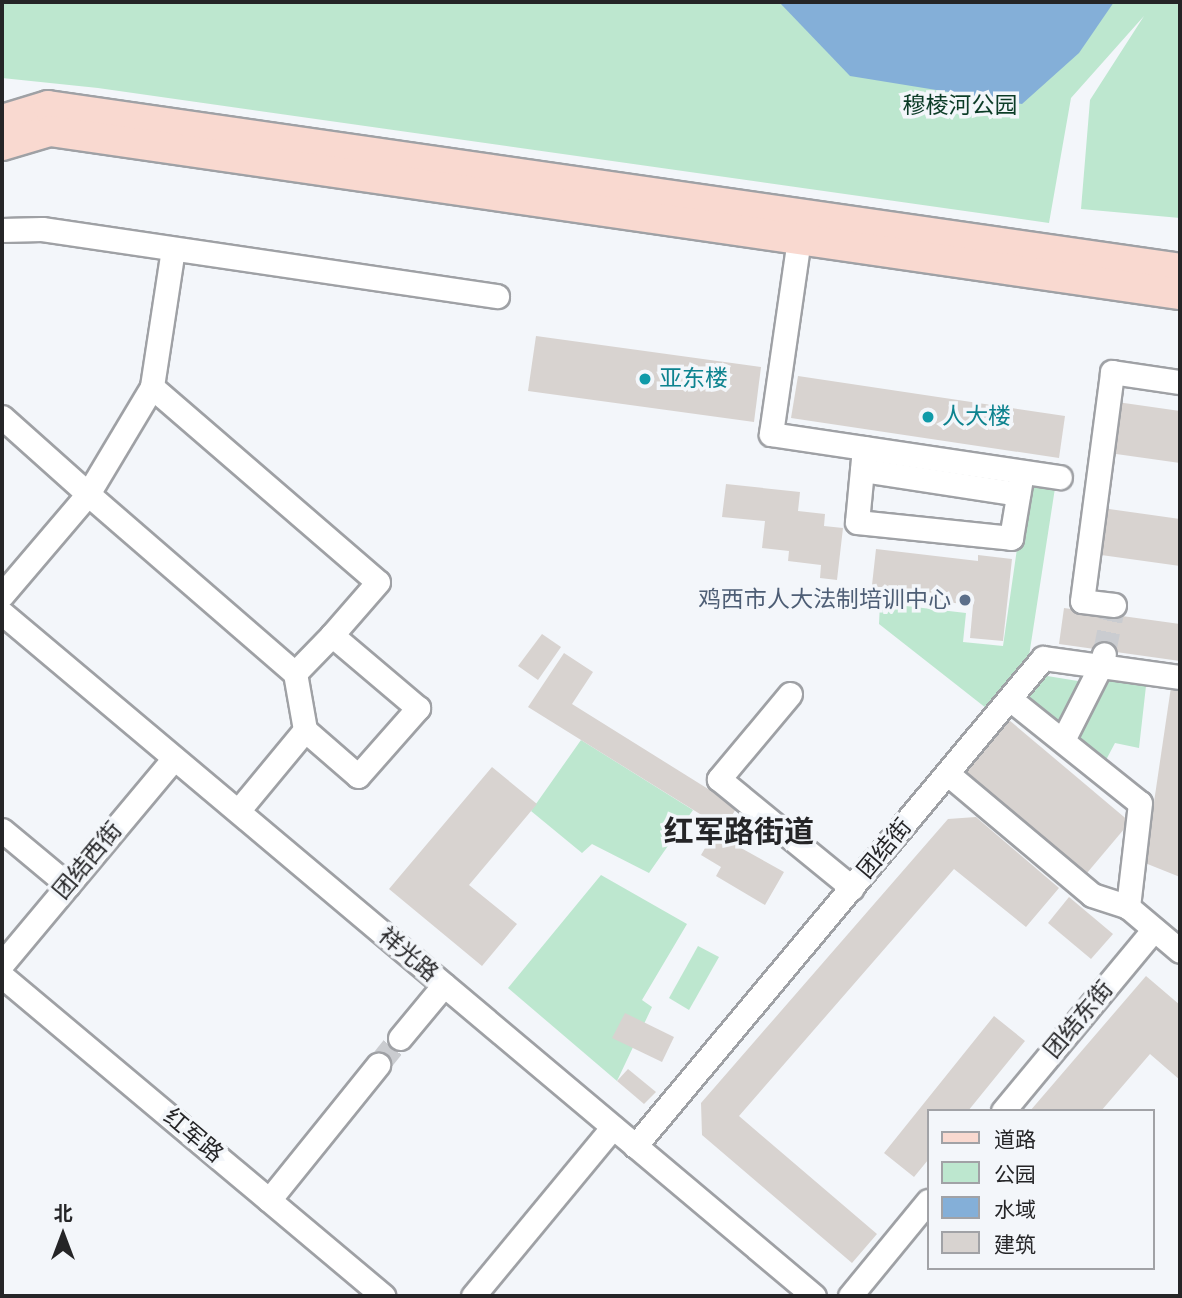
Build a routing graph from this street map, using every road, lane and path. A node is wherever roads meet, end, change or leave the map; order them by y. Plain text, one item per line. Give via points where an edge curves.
1 (2, 120) edge
2 (2, 145) edge
3 (2, 230) edge
4 (799, 239) junction
5 (173, 249) junction
6 (1180, 269) edge
7 (1180, 294) edge
8 (497, 296) dead end
9 (1180, 382) edge
10 (152, 387) junction
11 (2, 417) edge
12 (863, 459) junction
13 (1060, 477) dead end
14 (1020, 483) junction
15 (88, 494) junction
16 (1114, 605) dead end
17 (3, 611) edge
18 (332, 635) junction
19 (1102, 659) junction
20 (295, 673) junction
21 (1180, 677) edge
22 (790, 694) dead end
23 (1010, 699) junction
24 (305, 730) junction
25 (1063, 740) junction
26 (174, 758) junction
27 (948, 774) junction
28 (237, 811) junction
29 (2, 830) edge
30 (68, 885) junction
31 (852, 888) junction
32 (1128, 906) junction
33 (1154, 929) junction
34 (1180, 951) edge
35 (2, 964) edge
36 (2, 976) edge
37 (444, 985) junction
38 (400, 1038) tunnel mouth
39 (378, 1065) tunnel mouth
40 (1005, 1109) edge
41 (613, 1127) junction
42 (635, 1146) junction
43 (269, 1200) junction
44 (926, 1203) edge
45 (384, 1296) edge
46 (473, 1296) edge
47 (814, 1296) edge
48 (849, 1296) edge

1 - 6 main road via 48,106
2 - 4 main road via 50,131
3 - 5 street via 42,229
4 - 7 main road
4 - 12 street via 771,434
5 - 8 street
5 - 10 street
9 - 16 street via 1112,372 1082,601
10 - 15 street
10 - 18 street via 378,582
11 - 15 street
12 - 14 street
12 - 14 street via 857,522 1012,538
13 - 14 street
15 - 17 street
15 - 20 street
17 - 26 street, 祥光路
18 - 20 street
18 - 24 street via 418,708 358,776
19 - 21 street, 团结街
19 - 23 street, 团结街 via 1042,658
19 - 25 street
20 - 24 street
22 - 31 street via 719,779
23 - 25 street
23 - 27 street, 团结街
24 - 28 street
25 - 32 street via 1140,803
26 - 28 street, 祥光路
26 - 30 street, 团结西街
27 - 31 street, 团结街
27 - 32 street via 1092,895
28 - 37 street, 祥光路
29 - 30 street
30 - 35 street, 团结西街
31 - 42 street, 团结街
32 - 33 street
33 - 34 street
33 - 40 street, 团结东街
36 - 43 street, 红军路
37 - 38 street
37 - 41 street, 祥光路
39 - 43 street
41 - 42 street, 祥光路
41 - 46 street
42 - 47 street, 祥光路
43 - 45 street, 红军路
44 - 48 street

